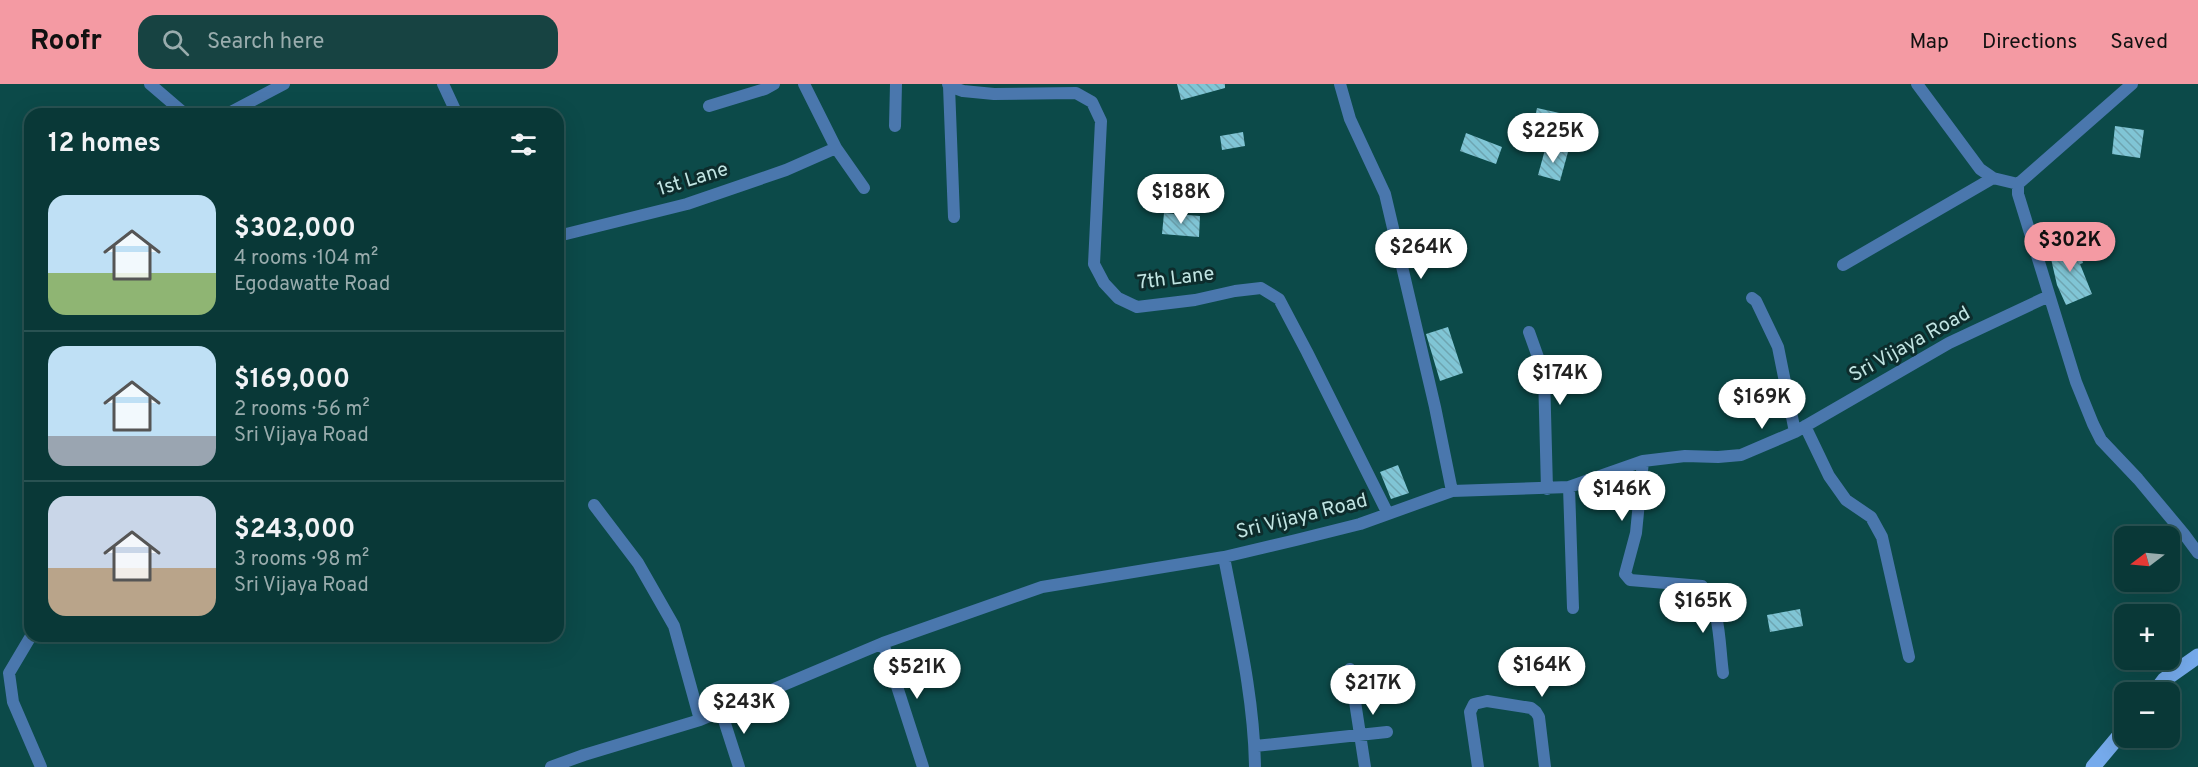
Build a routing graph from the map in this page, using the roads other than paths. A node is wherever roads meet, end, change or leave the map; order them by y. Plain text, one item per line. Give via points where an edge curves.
1 (150, 84) edge
2 (284, 84) edge
3 (443, 84) edge
4 (774, 84) edge
5 (804, 84) edge
6 (896, 84) edge
7 (1340, 84) edge
8 (1917, 84) edge
9 (2132, 84) edge
10 (949, 85) edge
11 (709, 105) dead end
12 (178, 108) edge
13 (238, 108) edge
14 (454, 108) edge
15 (895, 126) dead end
16 (836, 148) junction
17 (1993, 178) junction
18 (2018, 184) junction
19 (864, 188) dead end
20 (954, 217) dead end
21 (564, 235) edge
22 (1843, 265) dead end
23 (2049, 296) junction
24 (1752, 298) dead end
25 (1529, 332) dead end
26 (1800, 429) junction
27 (1643, 460) junction
28 (1569, 487) junction
29 (1547, 489) junction
30 (1452, 491) junction
31 (594, 505) dead end
32 (1389, 514) junction
33 (2198, 553) edge
34 (1224, 557) junction
35 (1573, 608) dead end
36 (28, 642) edge
37 (883, 643) junction
38 (2198, 656) edge
39 (1909, 657) dead end
40 (1350, 669) dead end
41 (1723, 673) dead end
42 (2162, 682) edge
43 (721, 711) junction
44 (700, 720) junction
45 (1388, 732) dead end
46 (1361, 735) junction
47 (2114, 742) edge
48 (1255, 746) junction
49 (41, 767) edge
50 (551, 767) edge
51 (739, 767) edge
52 (923, 767) edge
53 (1255, 767) edge
54 (1365, 767) edge
55 (1478, 767) edge
56 (1545, 767) edge
57 (2093, 767) edge

1 - 12 street
2 - 13 street
3 - 14 street
4 - 11 street
5 - 16 street
6 - 15 street
7 - 30 street via 1350,119 1385,194
8 - 17 street via 1980,169
9 - 18 street
10 - 20 street
10 - 32 street, 7th Lane via 963,91 994,94 1076,93 1092,102 1101,121 1094,264 1104,283 1118,298 1137,307 1261,288 1279,299
16 - 19 street
16 - 21 street, 1st Lane via 786,170 687,204
17 - 18 street
17 - 22 street
18 - 23 street
23 - 26 street, Sri Vijaya Road via 1949,343
23 - 33 street via 2085,407 2101,440
24 - 26 street via 1778,347
25 - 29 street via 1544,374
26 - 27 street, Sri Vijaya Road via 1741,455
26 - 39 street via 1846,500 1871,517 1882,537
27 - 28 street, Sri Vijaya Road
27 - 41 street via 1636,533 1625,574 1630,580 1702,586 1715,612
28 - 29 street, Sri Vijaya Road
28 - 35 street
29 - 30 street, Sri Vijaya Road
30 - 32 street, Sri Vijaya Road
31 - 44 street via 638,563 674,626
32 - 34 street, Sri Vijaya Road
34 - 37 street, Sri Vijaya Road via 1042,587
34 - 48 street
36 - 49 street via 9,674 13,702
37 - 43 street, Sri Vijaya Road
37 - 52 street
38 - 42 main road
40 - 46 street
43 - 44 street, Sri Vijaya Road
43 - 51 street
44 - 50 street, Sri Vijaya Road
45 - 46 street
46 - 48 street
46 - 54 street
47 - 57 main road
48 - 53 street
55 - 56 street via 1470,712 1474,704 1487,702 1536,712

